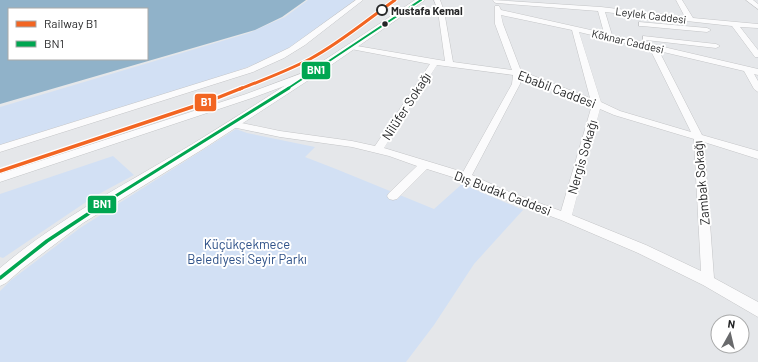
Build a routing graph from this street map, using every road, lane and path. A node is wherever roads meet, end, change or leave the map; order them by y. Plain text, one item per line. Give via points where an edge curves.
1 (360, 0) edge
2 (421, 0) edge
3 (437, 0) edge
4 (678, 0) edge
5 (750, 0) edge
6 (496, 1) edge
7 (557, 3) edge
8 (758, 7) edge
9 (601, 9) junction
10 (498, 12) junction
11 (638, 14) junction
12 (690, 20) junction
13 (702, 22) junction
14 (642, 24) junction
15 (734, 24) junction
16 (758, 26) edge
17 (575, 29) junction
18 (707, 30) junction
19 (609, 37) junction
20 (646, 38) junction
21 (716, 46) junction
22 (651, 47) junction
23 (351, 48) junction
24 (758, 55) edge
25 (435, 62) junction
26 (450, 63) junction
27 (728, 66) junction
28 (318, 70) junction
29 (748, 70) junction
30 (758, 72) edge
31 (518, 73) junction
32 (758, 89) edge
33 (597, 105) junction
34 (232, 124) junction
35 (700, 138) junction
36 (0, 149) edge
37 (377, 150) junction
38 (758, 155) edge
39 (425, 165) junction
40 (466, 177) junction
41 (0, 178) edge
42 (393, 196) dead end
43 (565, 217) junction
44 (1, 275) edge
45 (708, 280) junction
46 (758, 310) edge

1 - 36 street via 298,46 259,66
2 - 23 main road
3 - 26 street
4 - 12 street
5 - 8 street
6 - 7 street, Leylek Caddesi
6 - 10 street
7 - 9 street, Leylek Caddesi
9 - 11 street, Leylek Caddesi via 618,9
9 - 19 street
10 - 17 street, Köknar Caddesi
10 - 31 street via 499,24
11 - 12 street, Leylek Caddesi
11 - 14 street, Zambak Sokağı
12 - 13 street, Leylek Caddesi
13 - 15 street, Leylek Caddesi
13 - 18 street
14 - 18 street
14 - 20 street, Zambak Sokağı
15 - 16 street, Leylek Caddesi
15 - 24 street
17 - 19 street, Köknar Caddesi
17 - 33 street, Nergis Sokağı
18 - 21 street
19 - 22 street, Köknar Caddesi
20 - 21 street
20 - 22 street, Zambak Sokağı
21 - 27 street
22 - 27 street, Köknar Caddesi
22 - 35 street, Zambak Sokağı
23 - 25 street, Ebabil Caddesi
23 - 28 main road
25 - 26 street, Ebabil Caddesi
25 - 37 street, Nilüfer Sokağı
26 - 31 street, Ebabil Caddesi
27 - 29 street, Köknar Caddesi
28 - 34 main road
28 - 41 street via 249,96
29 - 30 street, Köknar Caddesi
29 - 32 street
31 - 33 street, Ebabil Caddesi
31 - 40 street via 516,84
33 - 35 street, Ebabil Caddesi
33 - 43 street, Nergis Sokağı
34 - 37 street, Dış Budak Caddesi
34 - 44 main road via 78,219
35 - 38 street, Ebabil Caddesi
35 - 45 street, Zambak Sokağı
37 - 39 street, Dış Budak Caddesi
39 - 40 street, Dış Budak Caddesi
39 - 42 street
40 - 43 street, Dış Budak Caddesi via 500,193
43 - 45 street, Dış Budak Caddesi
45 - 46 street, Dış Budak Caddesi

